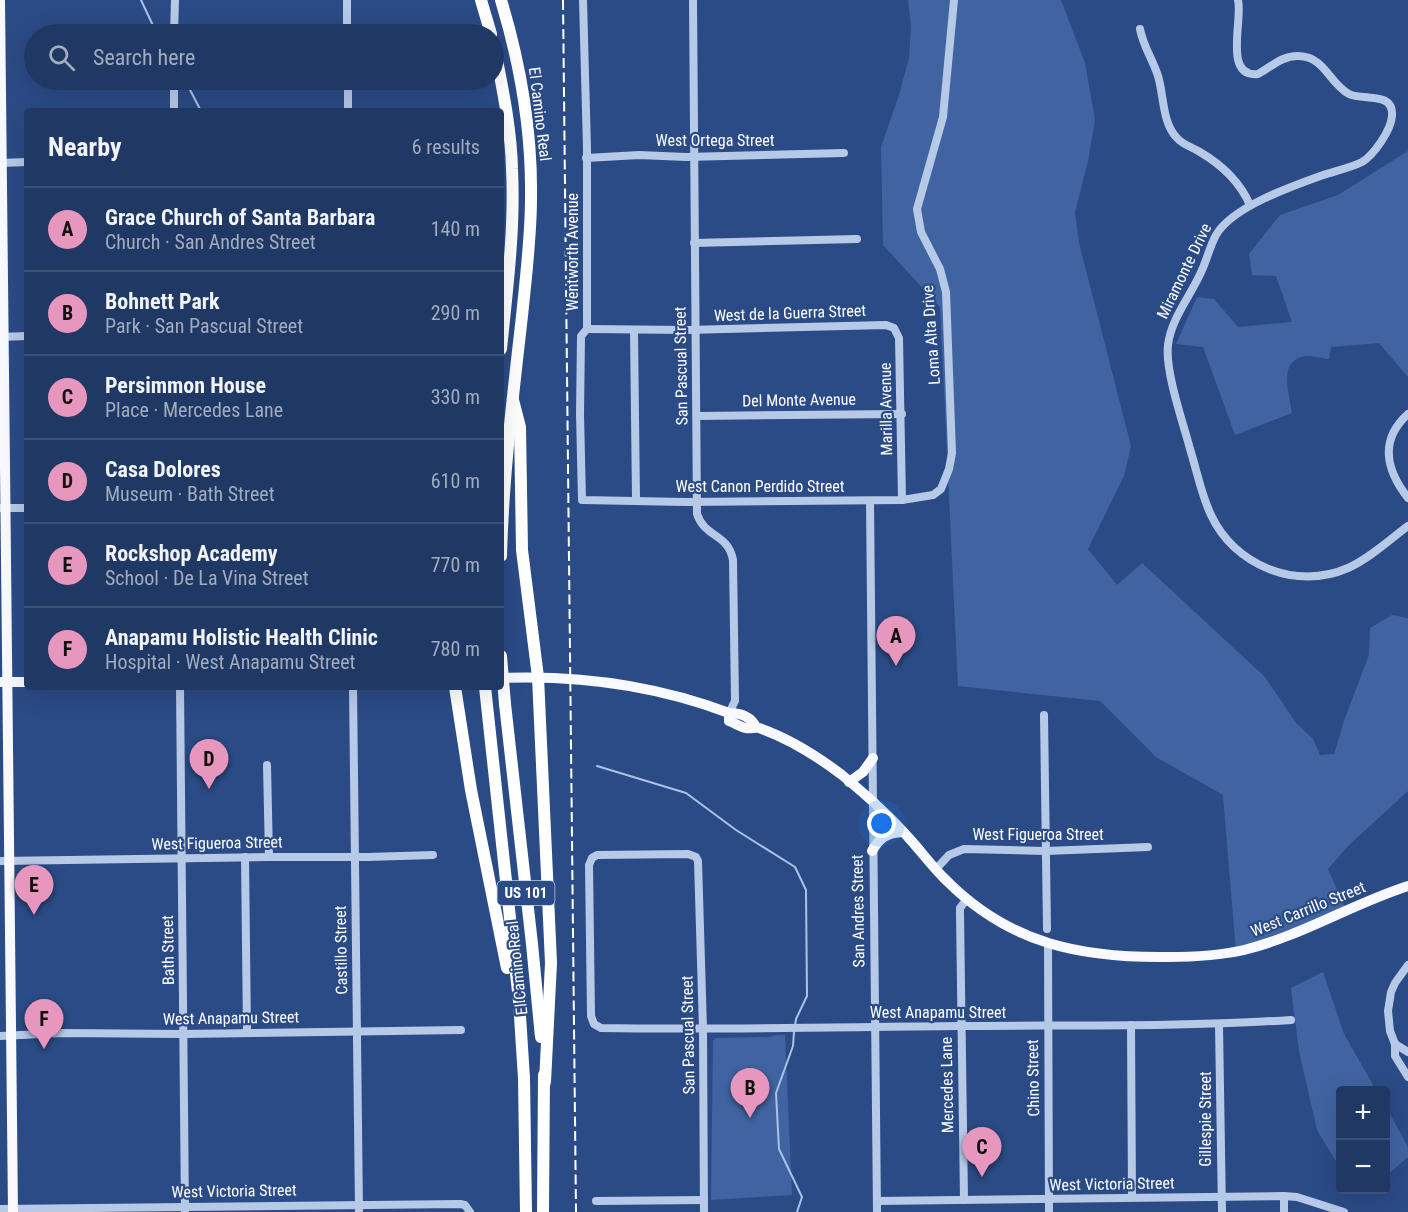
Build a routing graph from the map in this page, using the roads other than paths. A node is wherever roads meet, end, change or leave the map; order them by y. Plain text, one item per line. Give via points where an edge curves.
1 (0, 0) edge
2 (175, 0) edge
3 (347, 0) edge
4 (481, 0) edge
5 (501, 0) edge
6 (509, 0) edge
7 (583, 0) edge
8 (693, 0) edge
9 (954, 0) edge
10 (1238, 0) edge
11 (174, 24) edge
12 (347, 24) edge
13 (488, 24) edge
14 (1140, 29) dead end
15 (510, 30) junction
16 (174, 90) edge
17 (348, 90) edge
18 (503, 90) edge
19 (174, 108) edge
20 (348, 108) edge
21 (844, 153) dead end
22 (694, 156) junction
23 (586, 158) junction
24 (24, 162) edge
25 (1, 163) edge
26 (1250, 205) junction
27 (856, 239) dead end
28 (694, 243) junction
29 (504, 305) edge
30 (886, 325) joint
31 (587, 329) junction
32 (634, 330) junction
33 (694, 330) junction
34 (24, 336) edge
35 (2, 337) edge
36 (513, 400) junction
37 (902, 414) junction
38 (1408, 414) edge
39 (697, 416) junction
40 (504, 483) edge
41 (937, 493) joint
42 (1408, 498) edge
43 (582, 500) joint
44 (636, 500) junction
45 (902, 500) junction
46 (870, 501) junction
47 (697, 502) junction
48 (3, 508) edge
49 (24, 508) edge
50 (1408, 525) edge
51 (538, 677) junction
52 (504, 678) edge
53 (3, 682) edge
54 (24, 682) edge
55 (180, 690) edge
56 (354, 690) edge
57 (455, 690) edge
58 (485, 690) edge
59 (504, 690) edge
60 (729, 713) junction
61 (1044, 715) dead end
62 (873, 758) junction
63 (267, 765) dead end
64 (849, 782) junction
65 (873, 802) junction
66 (903, 832) junction
67 (1148, 847) dead end
68 (872, 851) junction
69 (1046, 851) junction
70 (433, 855) dead end
71 (245, 857) junction
72 (269, 857) junction
73 (355, 857) junction
74 (182, 858) junction
75 (5, 861) edge
76 (936, 869) junction
77 (1408, 886) edge
78 (967, 899) junction
79 (1047, 929) dead end
80 (1048, 943) junction
81 (1408, 965) edge
82 (519, 1001) junction
83 (591, 1016) joint
84 (1291, 1020) dead end
85 (1131, 1025) junction
86 (1219, 1025) junction
87 (961, 1026) junction
88 (1047, 1026) junction
89 (875, 1027) junction
90 (704, 1029) junction
91 (461, 1030) dead end
92 (357, 1031) junction
93 (247, 1033) junction
94 (183, 1034) junction
95 (6, 1036) edge
96 (1395, 1044) junction
97 (1408, 1052) edge
98 (1408, 1077) edge
99 (544, 1082) junction
100 (1284, 1196) junction
101 (1132, 1197) junction
102 (1221, 1198) junction
103 (704, 1200) junction
104 (964, 1200) junction
105 (1049, 1200) junction
106 (596, 1201) dead end
107 (877, 1201) junction
108 (0, 1209) edge
109 (359, 1209) edge
110 (185, 1210) edge
111 (469, 1210) edge
112 (13, 1211) edge
113 (526, 1212) edge
114 (543, 1212) edge
115 (704, 1212) edge
116 (877, 1212) edge
117 (1049, 1212) edge
118 (1222, 1212) edge
119 (1284, 1212) edge
120 (1344, 1212) edge

1 - 25 main road
2 - 11 street
3 - 12 street
4 - 13 highway
5 - 15 highway, El Camino Real
6 - 15 highway
7 - 23 street, Wentworth Avenue
8 - 22 street, San Pascual Street
9 - 41 street, Loma Alta Drive via 943,117 917,209 919,228 940,269 947,303 952,446 944,486
10 - 26 street, Miramonte Drive via 1236,56 1245,72 1258,74 1284,58 1308,57 1347,92 1361,98 1382,99 1392,113 1383,137 1364,160
14 - 26 street via 1159,78 1173,134 1220,165 1241,187
15 - 36 highway, El Camino Real via 525,111 531,195
16 - 19 street
17 - 20 street
18 - 29 highway, El Camino Real via 512,168
21 - 22 street, West Ortega Street
22 - 23 street, West Ortega Street
22 - 28 street, San Pascual Street
23 - 31 street, Wentworth Avenue
24 - 25 street
25 - 35 main road
26 - 50 street, Miramonte Drive via 1226,222 1215,237 1168,343 1178,404 1212,516 1228,541 1248,558 1271,570 1306,576 1335,572 1359,562
27 - 28 street
28 - 33 street, San Pascual Street
30 - 33 street, West de la Guerra Street
30 - 37 street, Marilla Avenue via 899,334
31 - 32 street, West de la Guerra Street
31 - 43 street, Wentworth Avenue via 581,336 579,371
32 - 33 street, West de la Guerra Street
32 - 44 street
33 - 39 street, San Pascual Street
34 - 35 street
35 - 48 main road
36 - 40 highway, El Camino Real
36 - 51 highway via 520,427 522,550
37 - 39 street, Del Monte Avenue
37 - 45 street, Marilla Avenue
38 - 42 street via 1392,434 1388,453 1392,471
39 - 47 street, San Pascual Street
41 - 45 street, West Canon Perdido Street
43 - 44 street, West Canon Perdido Street
44 - 47 street, West Canon Perdido Street
45 - 46 street, West Canon Perdido Street
46 - 47 street, West Canon Perdido Street
46 - 62 street, San Andres Street
47 - 60 street, San Pascual Street via 699,522 725,541 733,560 735,701
48 - 49 street
48 - 53 main road
51 - 52 main road, West Carrillo Street
51 - 60 main road, West Carrillo Street via 625,684
51 - 99 highway via 551,963
53 - 54 main road
53 - 75 main road
55 - 74 street, Bath Street
56 - 73 street, Castillo Street
57 - 82 highway via 508,971
58 - 82 highway, El Camino Real / US 101
59 - 99 highway, El Camino Real / US 101, bridge
60 - 64 main road, West Carrillo Street via 729,721 784,739
61 - 69 street
62 - 64 main road
62 - 65 street, San Andres Street
63 - 72 street
64 - 65 main road, West Carrillo Street
65 - 66 main road, West Carrillo Street
65 - 68 street, San Andres Street
66 - 68 main road via 887,834
66 - 76 main road, West Carrillo Street
67 - 69 street, West Figueroa Street
68 - 89 street, San Andres Street
69 - 76 street, West Figueroa Street via 959,850
69 - 79 street
70 - 73 street, West Figueroa Street
71 - 72 street, West Figueroa Street
71 - 74 street, West Figueroa Street
71 - 93 street
72 - 73 street, West Figueroa Street
73 - 92 street, Castillo Street
74 - 75 street, West Figueroa Street
74 - 94 street, Bath Street
75 - 95 main road
76 - 78 main road, West Carrillo Street
77 - 80 main road, West Carrillo Street via 1288,936 1218,955 1128,957 1086,953
78 - 80 main road, West Carrillo Street via 1003,923
78 - 87 street, Mercedes Lane via 960,908
80 - 88 street, Chino Street
81 - 96 street via 1395,983 1389,1002
82 - 113 highway, El Camino Real / US 101
83 - 90 street, West Anapamu Street via 601,1028
83 - 90 street, San Pascual Street via 591,861 597,855 688,854 698,861
84 - 86 street, West Anapamu Street
85 - 86 street, West Anapamu Street
85 - 88 street, West Anapamu Street
85 - 101 street
86 - 102 street, Gillespie Street
87 - 88 street, West Anapamu Street
87 - 89 street, West Anapamu Street
87 - 104 street, Mercedes Lane
88 - 105 street, Chino Street
89 - 90 street, West Anapamu Street
89 - 107 street, San Andres Street
90 - 103 street, San Pascual Street
91 - 92 street, West Anapamu Street
92 - 93 street, West Anapamu Street
92 - 109 street, Castillo Street
93 - 94 street, West Anapamu Street
94 - 95 street, West Anapamu Street
94 - 110 street, Bath Street
95 - 112 main road
96 - 97 street
96 - 98 street via 1395,1056
99 - 114 highway, El Camino Real / US 101
100 - 102 street, West Victoria Street
100 - 119 street
100 - 120 street, West Victoria Street
101 - 102 street, West Victoria Street
101 - 105 street, West Victoria Street
102 - 118 street, Gillespie Street
103 - 106 street
103 - 115 street, San Pascual Street
104 - 105 street, West Victoria Street
104 - 107 street, West Victoria Street
105 - 117 street, Chino Street
107 - 116 street, San Andres Street
108 - 112 street, West Victoria Street
109 - 110 street, West Victoria Street via 271,1205
109 - 111 street, West Victoria Street via 460,1204
110 - 112 street, West Victoria Street

